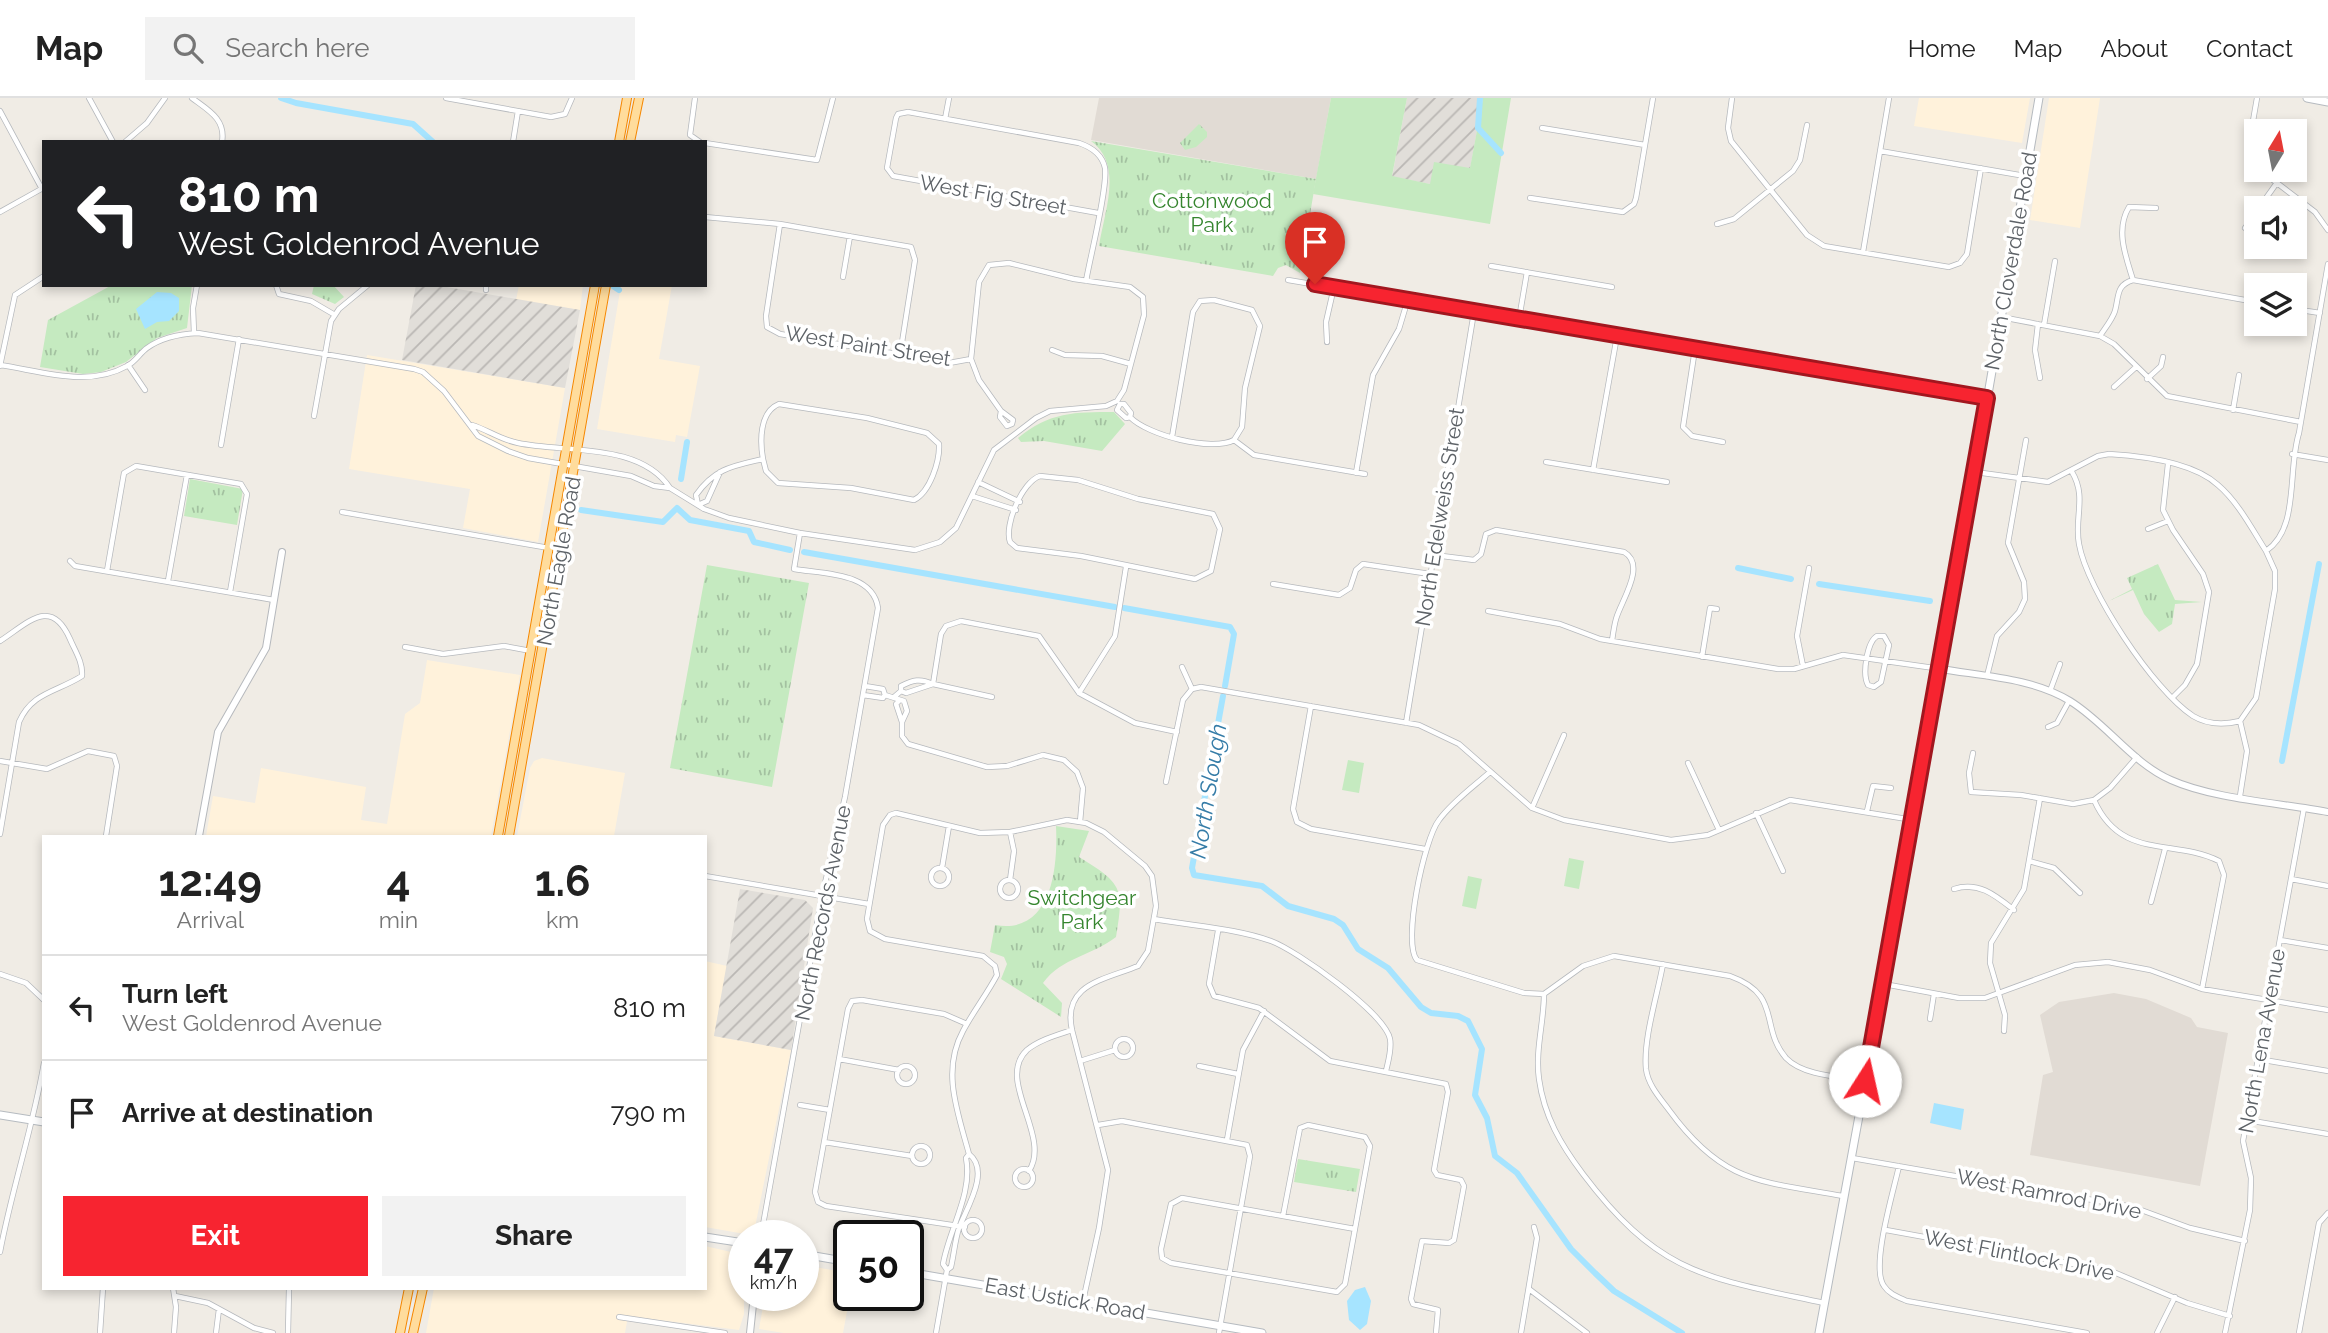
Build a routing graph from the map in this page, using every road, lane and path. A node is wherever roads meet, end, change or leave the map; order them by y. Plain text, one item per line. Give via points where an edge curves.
1 (89, 98) edge
2 (165, 98) edge
3 (192, 98) edge
4 (446, 98) edge
5 (572, 98) edge
6 (627, 98) edge
7 (639, 98) edge
8 (695, 98) edge
9 (833, 98) edge
10 (949, 98) edge
11 (1653, 98) edge
12 (1732, 98) edge
13 (1889, 98) edge
14 (2039, 98) edge
15 (2257, 98) edge
16 (2307, 98) edge
17 (2328, 102) edge
18 (0, 111) edge
19 (518, 111) junction
20 (945, 119) junction
21 (2253, 119) edge
22 (1807, 125) dead end
23 (1542, 128) dead end
24 (112, 140) edge
25 (127, 140) edge
26 (222, 140) edge
27 (513, 140) edge
28 (619, 140) edge
29 (631, 140) edge
30 (697, 140) edge
31 (707, 143) edge
32 (1645, 145) junction
33 (1880, 151) junction
34 (1981, 168) junction
35 (2025, 176) junction
36 (2274, 182) edge
37 (2276, 184) junction
38 (42, 186) edge
39 (42, 189) edge
40 (1770, 190) junction
41 (2268, 196) edge
42 (1531, 198) dead end
43 (2156, 208) dead end
44 (0, 212) edge
45 (1098, 213) junction
46 (707, 217) edge
47 (2326, 219) edge
48 (780, 224) junction
49 (1717, 224) dead end
50 (2328, 230) edge
51 (850, 236) junction
52 (1863, 252) junction
53 (2055, 261) dead end
54 (2328, 264) edge
55 (1491, 266) dead end
56 (1527, 272) junction
57 (42, 277) edge
58 (843, 277) dead end
59 (1288, 280) dead end
60 (2133, 280) junction
61 (1086, 281) junction
62 (1334, 286) junction
63 (197, 287) edge
64 (277, 287) edge
65 (366, 287) edge
66 (595, 287) edge
67 (606, 287) edge
68 (1612, 287) dead end
69 (1408, 299) junction
70 (2244, 300) edge
71 (2307, 311) edge
72 (1474, 312) junction
73 (2320, 313) junction
74 (335, 315) junction
75 (2001, 317) junction
76 (1520, 319) junction
77 (2038, 324) junction
78 (2044, 325) junction
79 (194, 333) junction
80 (2100, 335) junction
81 (1617, 336) junction
82 (239, 340) junction
83 (1327, 342) dead end
84 (1695, 349) junction
85 (1052, 350) dead end
86 (324, 354) junction
87 (900, 355) junction
88 (2163, 357) dead end
89 (971, 359) junction
90 (128, 365) junction
91 (1131, 365) junction
92 (0, 366) edge
93 (2136, 367) junction
94 (2239, 374) dead end
95 (2040, 378) dead end
96 (2147, 379) junction
97 (2114, 387) dead end
98 (145, 390) dead end
99 (1987, 398) junction
100 (1118, 403) junction
101 (2233, 410) junction
102 (313, 416) dead end
103 (2301, 422) junction
104 (471, 425) junction
105 (1017, 431) junction
106 (1172, 437) junction
107 (1234, 440) junction
108 (2026, 440) dead end
109 (1723, 442) dead end
110 (221, 445) dead end
111 (566, 450) junction
112 (578, 450) junction
113 (2292, 454) junction
114 (764, 459) junction
115 (2328, 460) edge
116 (1546, 462) dead end
117 (564, 463) junction
118 (2168, 464) junction
119 (576, 465) junction
120 (1593, 470) junction
121 (720, 472) junction
122 (1974, 472) junction
123 (2071, 472) junction
124 (1356, 473) junction
125 (1364, 474) dead end
126 (187, 475) junction
127 (2019, 480) junction
128 (978, 482) junction
129 (1667, 482) dead end
130 (670, 488) junction
131 (972, 496) junction
132 (1020, 502) junction
133 (698, 505) junction
134 (1016, 509) junction
135 (342, 512) dead end
136 (2168, 521) junction
137 (2148, 528) dead end
138 (800, 533) junction
139 (550, 548) junction
140 (2266, 551) junction
141 (282, 552) dead end
142 (1434, 555) junction
143 (70, 561) dead end
144 (1125, 567) junction
145 (1809, 568) dead end
146 (107, 571) junction
147 (1430, 574) junction
148 (169, 581) junction
149 (1273, 584) dead end
150 (230, 592) junction
151 (274, 600) junction
152 (1717, 609) dead end
153 (1488, 611) dead end
154 (0, 641) edge
155 (1612, 641) junction
156 (405, 647) dead end
157 (531, 651) junction
158 (1702, 657) junction
159 (1868, 657) junction
160 (1886, 660) junction
161 (2060, 664) dead end
162 (1803, 666) junction
163 (1182, 667) dead end
164 (1941, 669) junction
165 (1987, 677) junction
166 (933, 684) junction
167 (865, 686) junction
168 (1192, 689) junction
169 (901, 691) junction
170 (2050, 691) junction
171 (1079, 693) junction
172 (863, 695) junction
173 (885, 695) junction
174 (992, 697) dead end
175 (2173, 697) junction
176 (896, 699) junction
177 (2070, 701) junction
178 (1311, 706) junction
179 (2240, 721) junction
180 (902, 722) junction
181 (1406, 723) junction
182 (2048, 727) dead end
183 (518, 730) junction
184 (1177, 732) junction
185 (1564, 734) dead end
186 (1973, 753) dead end
187 (2137, 757) junction
188 (0, 761) edge
189 (12, 763) junction
190 (1688, 764) dead end
191 (1490, 772) junction
192 (1166, 782) dead end
193 (1891, 788) dead end
194 (2240, 796) junction
195 (2040, 798) junction
196 (2094, 800) junction
197 (2304, 807) junction
198 (1532, 808) junction
199 (1867, 811) junction
200 (2328, 811) edge
201 (1756, 813) junction
202 (1913, 820) junction
203 (1080, 822) junction
204 (949, 826) junction
205 (0, 830) edge
206 (1719, 830) junction
207 (1010, 832) junction
208 (106, 835) edge
209 (200, 835) edge
210 (498, 835) edge
211 (508, 835) edge
212 (508, 835) edge
213 (1425, 849) junction
214 (2165, 849) junction
215 (2029, 861) junction
216 (942, 868) dead end
217 (1783, 872) dead end
218 (707, 876) edge
219 (2291, 879) junction
220 (1010, 880) dead end
221 (2328, 886) edge
222 (1954, 889) dead end
223 (2080, 892) dead end
224 (822, 896) junction
225 (2151, 902) dead end
226 (869, 904) junction
227 (2014, 909) junction
228 (1154, 919) junction
229 (1219, 931) junction
230 (2280, 940) junction
231 (2328, 948) edge
232 (1663, 964) junction
233 (0, 974) edge
234 (1883, 984) junction
235 (2202, 989) junction
236 (1934, 993) junction
237 (1544, 994) junction
238 (2000, 995) junction
239 (42, 998) edge
240 (2269, 1000) junction
241 (2328, 1010) edge
242 (1264, 1011) junction
243 (1930, 1019) dead end
244 (967, 1024) junction
245 (1072, 1030) junction
246 (2004, 1031) dead end
247 (1115, 1050) dead end
248 (839, 1059) junction
249 (2258, 1059) junction
250 (1080, 1061) junction
251 (1199, 1066) dead end
252 (899, 1070) dead end
253 (2328, 1071) edge
254 (1386, 1072) junction
255 (1238, 1074) junction
256 (42, 1075) edge
257 (1865, 1081) junction
258 (800, 1105) dead end
259 (830, 1110) junction
260 (0, 1115) edge
261 (2247, 1120) junction
262 (34, 1121) junction
263 (42, 1122) edge
264 (1098, 1125) junction
265 (2328, 1134) edge
266 (1227, 1140) junction
267 (824, 1142) junction
268 (969, 1154) junction
269 (912, 1156) dead end
270 (1851, 1157) junction
271 (1899, 1166) junction
272 (1029, 1171) dead end
273 (1843, 1196) junction
274 (1241, 1209) junction
275 (2326, 1214) edge
276 (1283, 1216) junction
277 (764, 1220) edge
278 (951, 1227) junction
279 (1534, 1227) dead end
280 (962, 1228) junction
281 (1355, 1229) junction
282 (1886, 1230) junction
283 (707, 1237) edge
284 (728, 1241) edge
285 (2245, 1241) junction
286 (0, 1252) edge
287 (924, 1273) edge
288 (1230, 1273) junction
289 (946, 1274) junction
290 (103, 1290) edge
291 (174, 1290) edge
292 (289, 1290) edge
293 (409, 1290) edge
294 (423, 1290) edge
295 (1529, 1290) junction
296 (175, 1296) junction
297 (2175, 1297) junction
298 (1082, 1302) junction
299 (1824, 1303) junction
300 (219, 1309) junction
301 (752, 1311) edge
302 (2230, 1315) junction
303 (619, 1317) dead end
304 (1220, 1329) edge
305 (100, 1333) edge
306 (174, 1333) edge
307 (216, 1333) edge
308 (273, 1333) edge
309 (288, 1333) edge
310 (400, 1333) edge
311 (413, 1333) edge
312 (725, 1333) edge
313 (750, 1333) edge
314 (936, 1333) edge
315 (1262, 1333) edge
316 (1436, 1333) edge
317 (1521, 1333) edge
318 (1587, 1333) edge
319 (1819, 1333) edge
320 (2087, 1333) edge
321 (2157, 1333) edge
322 (2225, 1333) edge
323 (2299, 1333) edge

1 - 24 street
2 - 25 street via 147,124
3 - 26 street via 218,118
4 - 19 street
5 - 19 street via 565,114 551,117
6 - 28 highway
7 - 29 highway
8 - 30 street via 691,138
9 - 31 street via 817,160
10 - 20 street
11 - 32 street
12 - 40 street via 1731,141
13 - 33 street
14 - 35 main road, North Cloverdale Road
15 - 21 street
16 - 17 main road
18 - 38 street
19 - 27 street
20 - 45 street via 1079,143 1098,154 1105,168
20 - 45 street, West Fig Street via 898,114 888,172 899,178
22 - 40 street via 1797,166
23 - 32 street
32 - 42 street via 1636,198 1623,212
33 - 34 street
33 - 52 street
34 - 35 street
34 - 52 street via 1967,254 1960,263 1949,267
35 - 75 main road, North Cloverdale Road
36 - 37 street
37 - 41 street
37 - 47 street
39 - 44 street
40 - 49 street via 1734,219
40 - 52 street via 1812,240
43 - 60 street via 2138,205 2129,207 2124,215 2123,246
45 - 61 street
46 - 48 street
47 - 50 street
48 - 51 street
48 - 87 street, West Paint Street via 767,327 780,334
51 - 58 street
51 - 87 street via 914,250
53 - 78 street
54 - 73 street
55 - 56 street
56 - 68 street
56 - 76 street
57 - 92 street via 15,295
59 - 62 street
60 - 70 street
60 - 80 street via 2119,289 2114,312
61 - 89 street via 1009,263 989,265 979,282
61 - 91 street via 1130,287 1143,297 1144,314
62 - 69 street
62 - 83 street
63 - 79 street
64 - 74 street via 279,294 311,301
65 - 74 street
66 - 111 highway, North Eagle Road
67 - 112 highway, North Eagle Road
69 - 72 street
69 - 124 street via 1399,329 1373,375
71 - 73 street
72 - 76 street
72 - 142 street, North Edelweiss Street
73 - 103 street
74 - 86 street
75 - 77 street
75 - 99 main road, North Cloverdale Road
76 - 81 street
77 - 78 street
77 - 95 street via 2035,350
78 - 80 street
79 - 82 street
79 - 90 street via 149,346
80 - 93 street
81 - 84 street
81 - 120 street
82 - 86 street
82 - 110 street
84 - 99 street
84 - 109 street via 1685,432
85 - 91 street
86 - 102 street
86 - 104 street via 423,372
87 - 89 street, West Paint Street via 949,363
88 - 96 street via 2161,366
89 - 105 street via 979,380 1001,411 1000,417
90 - 92 street via 100,376 75,377
90 - 98 street
91 - 100 street
93 - 96 street
93 - 97 street
94 - 101 street
96 - 101 street via 2167,396
99 - 122 main road, North Cloverdale Road
100 - 105 street via 1050,411
100 - 106 street via 1152,433
101 - 103 street
103 - 113 street
104 - 111 street via 519,443
104 - 117 street via 489,443 527,458
105 - 128 street via 994,450
106 - 107 street via 1219,444
106 - 107 street via 1191,320 1200,301 1214,300 1246,307 1257,314 1260,326 1245,388 1242,427
107 - 124 street via 1254,455
108 - 127 street
111 - 112 street
111 - 117 highway, North Eagle Road
112 - 119 highway, North Eagle Road
112 - 130 street via 630,460 663,477
113 - 115 street
113 - 140 street via 2286,527
114 - 114 street via 761,444 766,416 773,407 786,404 927,433 939,444 925,491 914,500 851,488 778,483 766,471
114 - 121 street
116 - 120 street
117 - 119 street
117 - 139 highway, North Eagle Road
118 - 123 street via 2109,454
118 - 136 street via 2162,502
118 - 140 street via 2199,472 2217,483
119 - 130 street
119 - 211 highway, North Eagle Road
120 - 129 street
121 - 133 street via 706,501
121 - 133 street via 696,495
122 - 127 street
122 - 164 main road, North Cloverdale Road
123 - 127 street via 2048,482
123 - 175 street via 2082,499 2079,545 2093,583 2133,650
124 - 125 street
126 - 146 street via 129,468 124,473
126 - 148 street
126 - 150 street via 245,487
127 - 165 street via 2008,543 2024,582 2025,599 1997,636
128 - 131 street
128 - 132 street
130 - 133 street
131 - 134 street
131 - 138 street via 956,528 940,542 922,549 904,551
132 - 134 street
132 - 144 street via 1034,478 1079,480 1217,518 1220,529 1214,565 1206,575 1195,579
133 - 138 street via 729,518
134 - 144 street via 1009,526 1010,542 1017,548
135 - 139 street
136 - 137 street
136 - 175 street via 2203,574 2209,592 2197,664
138 - 167 street, North Records Avenue via 794,569 859,581 872,591 878,608
139 - 157 highway, North Eagle Road
140 - 179 street via 2275,571 2275,589 2256,698
141 - 151 street
142 - 147 street, North Edelweiss Street
142 - 155 street via 1474,560 1481,554 1486,534 1496,530 1624,552 1634,563
143 - 146 street via 75,566
144 - 171 street via 1115,636
145 - 162 street via 1797,636
146 - 148 street
147 - 149 street via 1363,564 1350,588 1339,594
147 - 181 street, North Edelweiss Street
148 - 150 street
150 - 151 street
151 - 209 street via 266,648 218,732
152 - 158 street via 1710,608
153 - 155 street via 1560,624
154 - 189 street via 39,617 51,615 63,623 82,666 82,676 32,700 19,722
155 - 158 street
156 - 157 street via 443,654 504,646
157 - 183 highway, North Eagle Road
158 - 162 street via 1777,670
159 - 160 street
159 - 160 street via 1872,639 1881,635 1888,642
159 - 160 street via 1865,679 1870,687 1881,682
159 - 162 street via 1843,654
160 - 164 street
161 - 170 street
163 - 168 street
164 - 165 street
164 - 202 main road, North Cloverdale Road
165 - 170 street
166 - 169 street
166 - 169 street via 915,680 901,686
166 - 171 street via 941,635 946,626 961,621 1039,636
166 - 174 street
167 - 172 street, North Records Avenue
167 - 173 street via 883,690
168 - 178 street
168 - 184 street via 1183,700
169 - 176 street
170 - 177 street
171 - 184 street via 1135,723
172 - 173 street
172 - 224 street, North Records Avenue
173 - 176 street
175 - 179 street via 2204,722
176 - 180 street
176 - 180 street via 904,701 907,711
177 - 182 street via 2057,723
177 - 187 street
178 - 181 street
178 - 213 street via 1293,809 1297,822 1311,830
179 - 194 street via 2247,751
180 - 203 street via 904,740 914,747 986,767 1043,755 1064,760 1077,772 1083,788
181 - 191 street via 1459,744
183 - 210 highway, North Eagle Road
183 - 212 highway
184 - 192 street
185 - 198 street
186 - 195 street via 1971,792
187 - 194 street via 2172,780
187 - 196 street
188 - 189 street
189 - 205 street
189 - 208 street via 47,769 88,751 114,756 117,766
190 - 206 street
191 - 198 street
191 - 213 street via 1438,821
193 - 199 street via 1873,786
194 - 197 street
195 - 196 street via 2073,804
195 - 215 street
196 - 214 street via 2111,827
197 - 200 street
197 - 219 street, North Lena Avenue
198 - 206 street via 1564,820 1671,840 1689,840
199 - 201 street via 1790,800
199 - 202 street
201 - 206 street
201 - 217 street
202 - 234 main road, North Cloverdale Road
203 - 207 street via 1056,821
203 - 228 street via 1104,832 1149,870 1156,900
204 - 207 street via 980,833
204 - 216 street
204 - 226 street via 903,813 890,815 883,825
207 - 220 street via 1014,851
213 - 237 street via 1410,940 1413,955 1424,963 1524,993
214 - 225 street
214 - 235 street via 2214,858 2223,866
215 - 223 street via 2054,868
215 - 227 street via 2024,890
218 - 224 street
219 - 221 street
219 - 230 street, North Lena Avenue
222 - 227 street via 1966,885 1981,888
224 - 226 street
224 - 277 street, North Records Avenue
226 - 244 street via 870,932 885,939 983,956 995,967 997,975
227 - 238 street via 1991,943 1990,963
228 - 229 street
228 - 245 street via 1148,951 1138,966 1073,998 1068,1014
229 - 242 street via 1210,990 1214,996
229 - 254 street via 1272,941 1353,996 1390,1038
230 - 231 street
230 - 240 street, North Lena Avenue
232 - 237 street via 1624,956 1597,960
232 - 257 street via 1745,981 1764,1000 1787,1058 1811,1071
232 - 273 street via 1646,1073 1693,1143 1707,1156 1747,1177
233 - 239 street via 26,983
234 - 236 street
234 - 257 main road, North Cloverdale Road
235 - 238 street via 2150,970 2108,962 2075,965
235 - 240 street
236 - 238 street via 1970,999
236 - 243 street
237 - 299 street via 1538,1057 1543,1103 1563,1146 1605,1203 1651,1248 1710,1278
238 - 246 street
240 - 241 street
240 - 249 street, North Lena Avenue
242 - 254 street via 1330,1061
242 - 255 street via 1243,1050
244 - 248 street via 943,1014 852,1002
244 - 268 street via 955,1051 951,1080
245 - 250 street
245 - 272 street via 1028,1049 1018,1065 1018,1085 1035,1147
247 - 250 street
248 - 252 street
248 - 259 street
249 - 253 street
249 - 261 street, North Lena Avenue
250 - 264 street
251 - 255 street
254 - 316 street via 1446,1084 1448,1092 1434,1170 1465,1185 1454,1240 1422,1241 1411,1299 1413,1304 1438,1310
255 - 266 street
256 - 262 street
257 - 270 main road, North Cloverdale Road
258 - 259 street
259 - 267 street
260 - 262 main road
261 - 265 street
261 - 285 street, North Lena Avenue via 2244,1154 2251,1178
262 - 263 main road
262 - 286 street via 9,1201
264 - 266 street via 1122,1121
264 - 298 street via 1108,1177
266 - 274 street via 1247,1145 1250,1156
267 - 269 street
267 - 278 street via 815,1192 818,1202
268 - 278 street via 965,1193
268 - 280 street via 975,1162 976,1182
270 - 271 street, West Ramrod Drive
270 - 273 main road, North Cloverdale Road
271 - 282 street
271 - 285 street, West Ramrod Drive via 2133,1207 2190,1228
273 - 299 main road, North Cloverdale Road
274 - 276 street
274 - 288 street
274 - 288 street via 1174,1200 1161,1249 1162,1258
275 - 323 street via 2319,1223
276 - 281 street
276 - 281 street via 1300,1128 1308,1125 1359,1133 1370,1146
278 - 280 street
278 - 289 street via 943,1264
279 - 295 street via 1537,1238
280 - 289 street
281 - 288 street via 1342,1290 1337,1292
282 - 297 street, West Flintlock Drive via 2111,1271
282 - 320 street via 1879,1262 1883,1286 1893,1296
283 - 284 main road
285 - 302 street, North Lena Avenue
287 - 289 main road, East Ustick Road
288 - 304 street
289 - 298 main road, East Ustick Road
289 - 314 street
290 - 305 street
291 - 296 street
292 - 309 street
293 - 310 highway
294 - 311 highway
295 - 317 street
295 - 318 street
296 - 300 street via 202,1300
296 - 306 street
297 - 302 street, West Flintlock Drive
297 - 321 street
298 - 304 main road, East Ustick Road
299 - 319 main road, North Cloverdale Road
300 - 307 street
300 - 308 street
301 - 313 street
302 - 322 street, North Lena Avenue
303 - 312 street
304 - 315 main road, East Ustick Road

